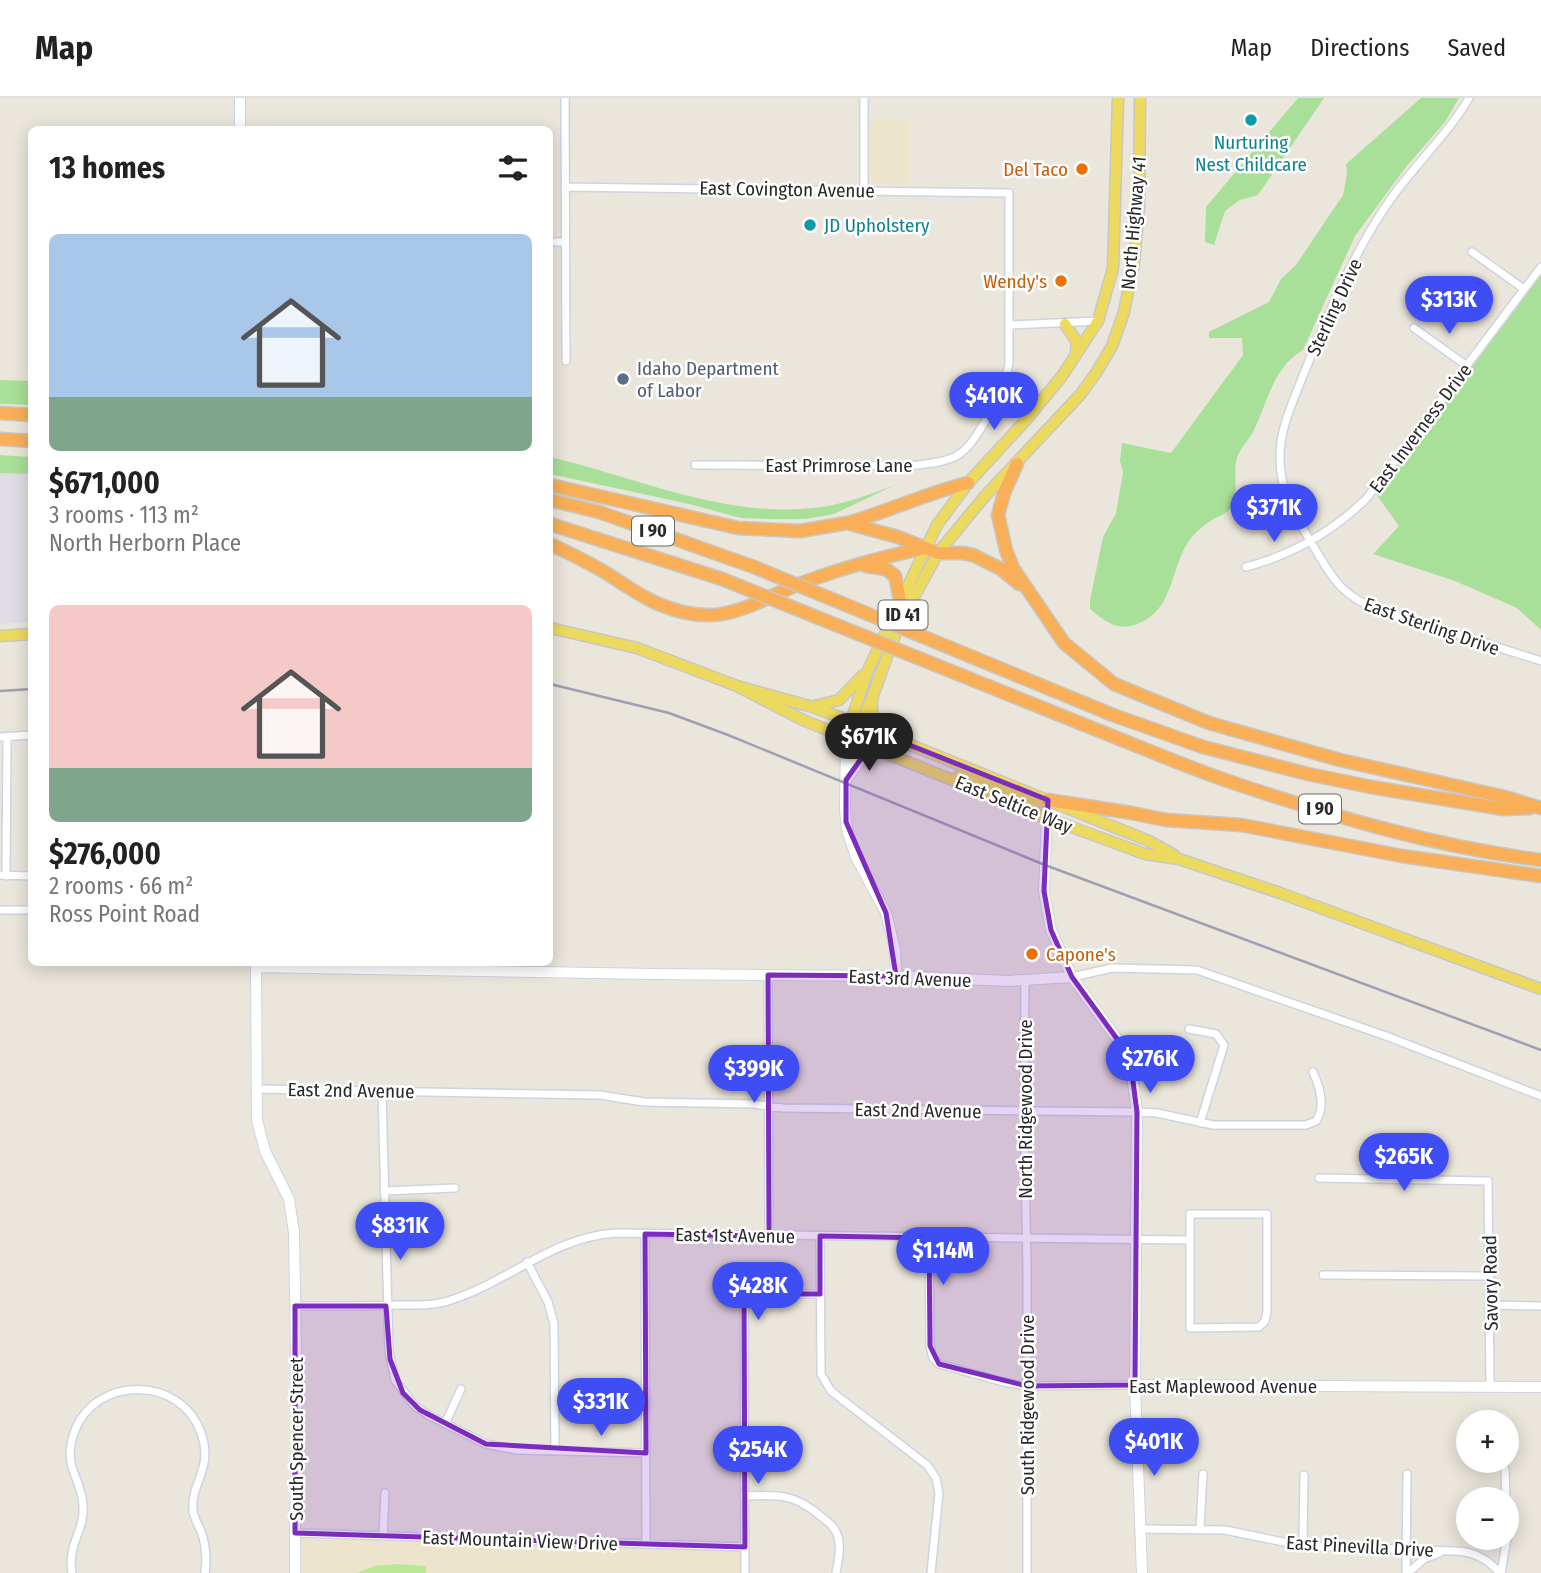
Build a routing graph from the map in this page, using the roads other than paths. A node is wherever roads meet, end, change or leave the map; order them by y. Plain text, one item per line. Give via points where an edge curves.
1 (240, 98) edge
2 (565, 98) edge
3 (864, 98) edge
4 (1118, 98) edge
5 (1140, 98) edge
6 (1469, 98) edge
7 (240, 126) edge
8 (565, 187) junction
9 (864, 191) junction
10 (1009, 193) joint
11 (553, 242) edge
12 (565, 242) junction
13 (1472, 252) dead end
14 (1541, 267) edge
15 (1113, 268) junction
16 (1524, 289) junction
17 (1098, 321) junction
18 (1065, 324) junction
19 (1010, 325) junction
20 (1120, 325) junction
21 (1414, 328) dead end
22 (1076, 354) junction
23 (566, 361) dead end
24 (1467, 366) junction
25 (0, 413) edge
26 (28, 415) edge
27 (0, 439) edge
28 (28, 441) edge
29 (1017, 464) junction
30 (695, 465) dead end
31 (968, 483) junction
32 (553, 486) edge
33 (553, 501) edge
34 (847, 523) junction
35 (553, 525) edge
36 (1310, 540) junction
37 (553, 546) edge
38 (932, 551) junction
39 (858, 565) junction
40 (1246, 567) dead end
41 (1032, 596) junction
42 (900, 600) junction
43 (553, 629) edge
44 (28, 634) edge
45 (0, 636) edge
46 (1541, 661) edge
47 (868, 670) junction
48 (737, 686) junction
49 (872, 698) junction
50 (809, 706) junction
51 (855, 723) junction
52 (28, 735) edge
53 (4, 737) edge
54 (891, 737) junction
55 (849, 738) junction
56 (886, 753) junction
57 (928, 769) junction
58 (846, 780) junction
59 (1048, 800) junction
60 (1541, 808) edge
61 (1047, 818) junction
62 (1179, 859) junction
63 (1541, 860) edge
64 (3, 876) edge
65 (28, 876) edge
66 (1541, 876) edge
67 (0, 910) edge
68 (28, 910) edge
69 (256, 966) edge
70 (363, 966) edge
71 (768, 975) junction
72 (896, 976) junction
73 (1072, 977) junction
74 (1026, 981) junction
75 (1541, 989) edge
76 (1189, 1029) dead end
77 (1313, 1072) dead end
78 (256, 1089) junction
79 (382, 1091) junction
80 (1541, 1096) edge
81 (768, 1106) junction
82 (1024, 1110) junction
83 (1137, 1112) junction
84 (1200, 1122) junction
85 (1319, 1178) dead end
86 (455, 1188) dead end
87 (384, 1191) junction
88 (645, 1234) junction
89 (769, 1236) junction
90 (820, 1236) junction
91 (929, 1238) junction
92 (1026, 1238) junction
93 (1136, 1240) junction
94 (1190, 1240) junction
95 (527, 1262) junction
96 (1323, 1275) dead end
97 (1490, 1276) junction
98 (820, 1294) junction
99 (1491, 1305) junction
100 (295, 1306) junction
101 (386, 1306) junction
102 (1541, 1306) edge
103 (1135, 1385) junction
104 (1490, 1386) junction
105 (1027, 1387) junction
106 (1541, 1387) edge
107 (461, 1389) dead end
108 (444, 1424) junction
109 (555, 1451) junction
110 (646, 1453) junction
111 (1203, 1474) dead end
112 (1406, 1474) dead end
113 (1304, 1475) dead end
114 (385, 1493) dead end
115 (744, 1496) junction
116 (1141, 1529) junction
117 (1200, 1529) junction
118 (295, 1533) junction
119 (383, 1536) junction
120 (646, 1544) junction
121 (1303, 1546) junction
122 (745, 1547) junction
123 (1406, 1549) junction
124 (1505, 1550) edge
125 (1455, 1551) junction
126 (72, 1573) edge
127 (205, 1573) edge
128 (295, 1573) edge
129 (745, 1573) edge
130 (836, 1573) edge
131 (931, 1573) edge
132 (1027, 1573) edge
133 (1142, 1573) edge
134 (1407, 1573) edge
135 (1501, 1573) edge

1 - 7 street
2 - 8 street
3 - 9 street
4 - 15 main road, North Highway 41 / ID 41
5 - 20 main road, North Highway 41 / ID 41 via 1139,207
6 - 36 street, Sterling Drive via 1378,219 1326,321 1289,413 1280,448 1281,475 1287,499
8 - 9 street, East Covington Avenue
8 - 12 street
9 - 10 street, East Covington Avenue
10 - 19 street, East Primrose Lane
11 - 12 street
12 - 23 street
13 - 16 street
14 - 16 street, East Inverness Drive
15 - 17 main road, North Highway 41 / ID 41
15 - 20 main road via 1123,278 1115,317
16 - 24 street, East Inverness Drive
17 - 18 street
17 - 22 main road, North Highway 41 / ID 41
18 - 19 street
18 - 22 main road via 1077,342
19 - 30 street, East Primrose Lane via 1004,382 972,442 957,455 909,466
20 - 29 main road, North Highway 41 / ID 41 via 1105,360 1088,384
21 - 24 street
22 - 31 main road, North Highway 41 / ID 41 via 1025,421
24 - 36 street, East Inverness Drive via 1366,499
25 - 26 highway
27 - 28 highway
29 - 38 main road, North Highway 41 / ID 41
29 - 41 highway via 998,515 1013,568
31 - 34 highway
31 - 38 main road, North Highway 41 / ID 41 via 937,525
32 - 34 highway via 738,528 791,531
33 - 60 highway, I 90, bridge via 599,512 754,567 1113,715 1203,747 1371,788 1504,809
34 - 38 highway
35 - 63 highway, I 90, bridge via 722,579 1230,782 1382,828 1497,855
36 - 40 street, East Inverness Drive via 1279,557
36 - 46 street, East Sterling Drive via 1338,586 1362,604
37 - 39 highway via 660,605 704,615 732,614
38 - 39 highway
38 - 41 highway via 973,555 1001,569
38 - 42 main road, North Highway 41 / ID 41
38 - 49 main road, North Highway 41 / ID 41
39 - 42 highway via 886,569 895,576
41 - 60 highway via 1064,643 1114,684 1163,705 1209,723 1340,760
42 - 47 main road, North Highway 41 / ID 41
43 - 48 main road, East Seltice Way via 636,648
44 - 45 main road
47 - 50 main road via 839,700
47 - 51 main road, North Highway 41 / ID 41
48 - 50 main road, East Seltice Way
48 - 55 main road, East Seltice Way
49 - 51 main road, North Highway 41 / ID 41
49 - 54 main road via 875,725
50 - 51 main road, East Seltice Way
51 - 54 main road, East Seltice Way
51 - 55 main road
52 - 53 street
53 - 64 street
54 - 59 main road, East Seltice Way
55 - 56 main road, East Seltice Way
55 - 58 street
56 - 57 main road, East Seltice Way
56 - 58 street via 862,758
57 - 59 main road via 980,782 1034,803
57 - 61 main road, East Seltice Way
58 - 72 street via 847,830 886,913
59 - 61 main road
59 - 62 main road, East Seltice Way via 1149,841
59 - 66 highway via 1166,820 1241,825 1402,856
61 - 62 main road, East Seltice Way via 1145,854
61 - 73 street via 1045,907
62 - 75 main road, East Seltice Way
64 - 65 street
67 - 68 street
69 - 78 street, South Spencer Street
70 - 71 street, East 3rd Avenue
71 - 72 street, East 3rd Avenue
71 - 81 street
72 - 74 street, East 3rd Avenue
73 - 74 street, East 3rd Avenue
73 - 80 street, East 3rd Avenue via 1112,968 1197,971
73 - 83 street via 1120,1043 1132,1074
74 - 82 street, North Ridgewood Drive
76 - 84 street via 1216,1034 1224,1045
77 - 84 street, East 2nd Avenue via 1320,1088 1321,1110 1310,1124
78 - 79 street, East 2nd Avenue
78 - 100 street, South Spencer Street via 262,1142 292,1209
79 - 81 street, East 2nd Avenue via 600,1095 644,1102
79 - 87 street
81 - 82 street, East 2nd Avenue
81 - 89 street
82 - 83 street, East 2nd Avenue
82 - 92 street, North Ridgewood Drive
83 - 84 street, East 2nd Avenue
83 - 93 street
85 - 97 street, Savory Road via 1488,1181
86 - 87 street
87 - 101 street
88 - 89 street, East 1st Avenue
88 - 95 street, East 1st Avenue via 585,1237
88 - 110 street
89 - 90 street, East 1st Avenue
90 - 91 street, East 1st Avenue
90 - 98 street
91 - 92 street, East 1st Avenue
91 - 105 street, East Maplewood Avenue via 931,1352 939,1364
92 - 93 street, East 1st Avenue
92 - 105 street, South Ridgewood Drive
93 - 94 street, East 1st Avenue
93 - 103 street
94 - 94 street via 1190,1328 1263,1324 1267,1312 1266,1214 1190,1214
95 - 101 street, East 1st Avenue via 447,1301
95 - 109 street via 554,1324
96 - 97 street
97 - 99 street, Savory Road
98 - 115 street via 756,1294 744,1302
98 - 131 street via 823,1380 841,1400 927,1465 936,1478 939,1493
99 - 102 street
99 - 104 street, Savory Road
100 - 101 street, East 1st Avenue
100 - 118 street, South Spencer Street
101 - 108 street via 396,1380 414,1405
103 - 104 street, East Maplewood Avenue
103 - 105 street, East Maplewood Avenue
103 - 116 street
104 - 106 street, East Maplewood Avenue
105 - 132 street, South Ridgewood Drive
107 - 108 street
108 - 109 street via 495,1448
109 - 110 street
110 - 120 street
111 - 117 street
112 - 123 street
113 - 121 street
114 - 119 street
115 - 122 street
115 - 130 street via 790,1496 831,1524 839,1543
116 - 117 street, East Pinevilla Drive
116 - 133 street
117 - 121 street, East Pinevilla Drive
118 - 119 street, East Mountain View Drive
118 - 128 street, South Spencer Street
119 - 120 street, East Mountain View Drive
120 - 122 street, East Mountain View Drive
121 - 123 street, East Pinevilla Drive
122 - 129 street
123 - 125 street, East Pinevilla Drive
123 - 134 street
124 - 135 street
125 - 134 street via 1424,1559
125 - 135 street, East Pinevilla Drive via 1481,1557
126 - 127 street via 72,1546 83,1510 71,1468 74,1433 83,1415 98,1401 138,1388 179,1402 201,1433 205,1463 193,1510 205,1544

